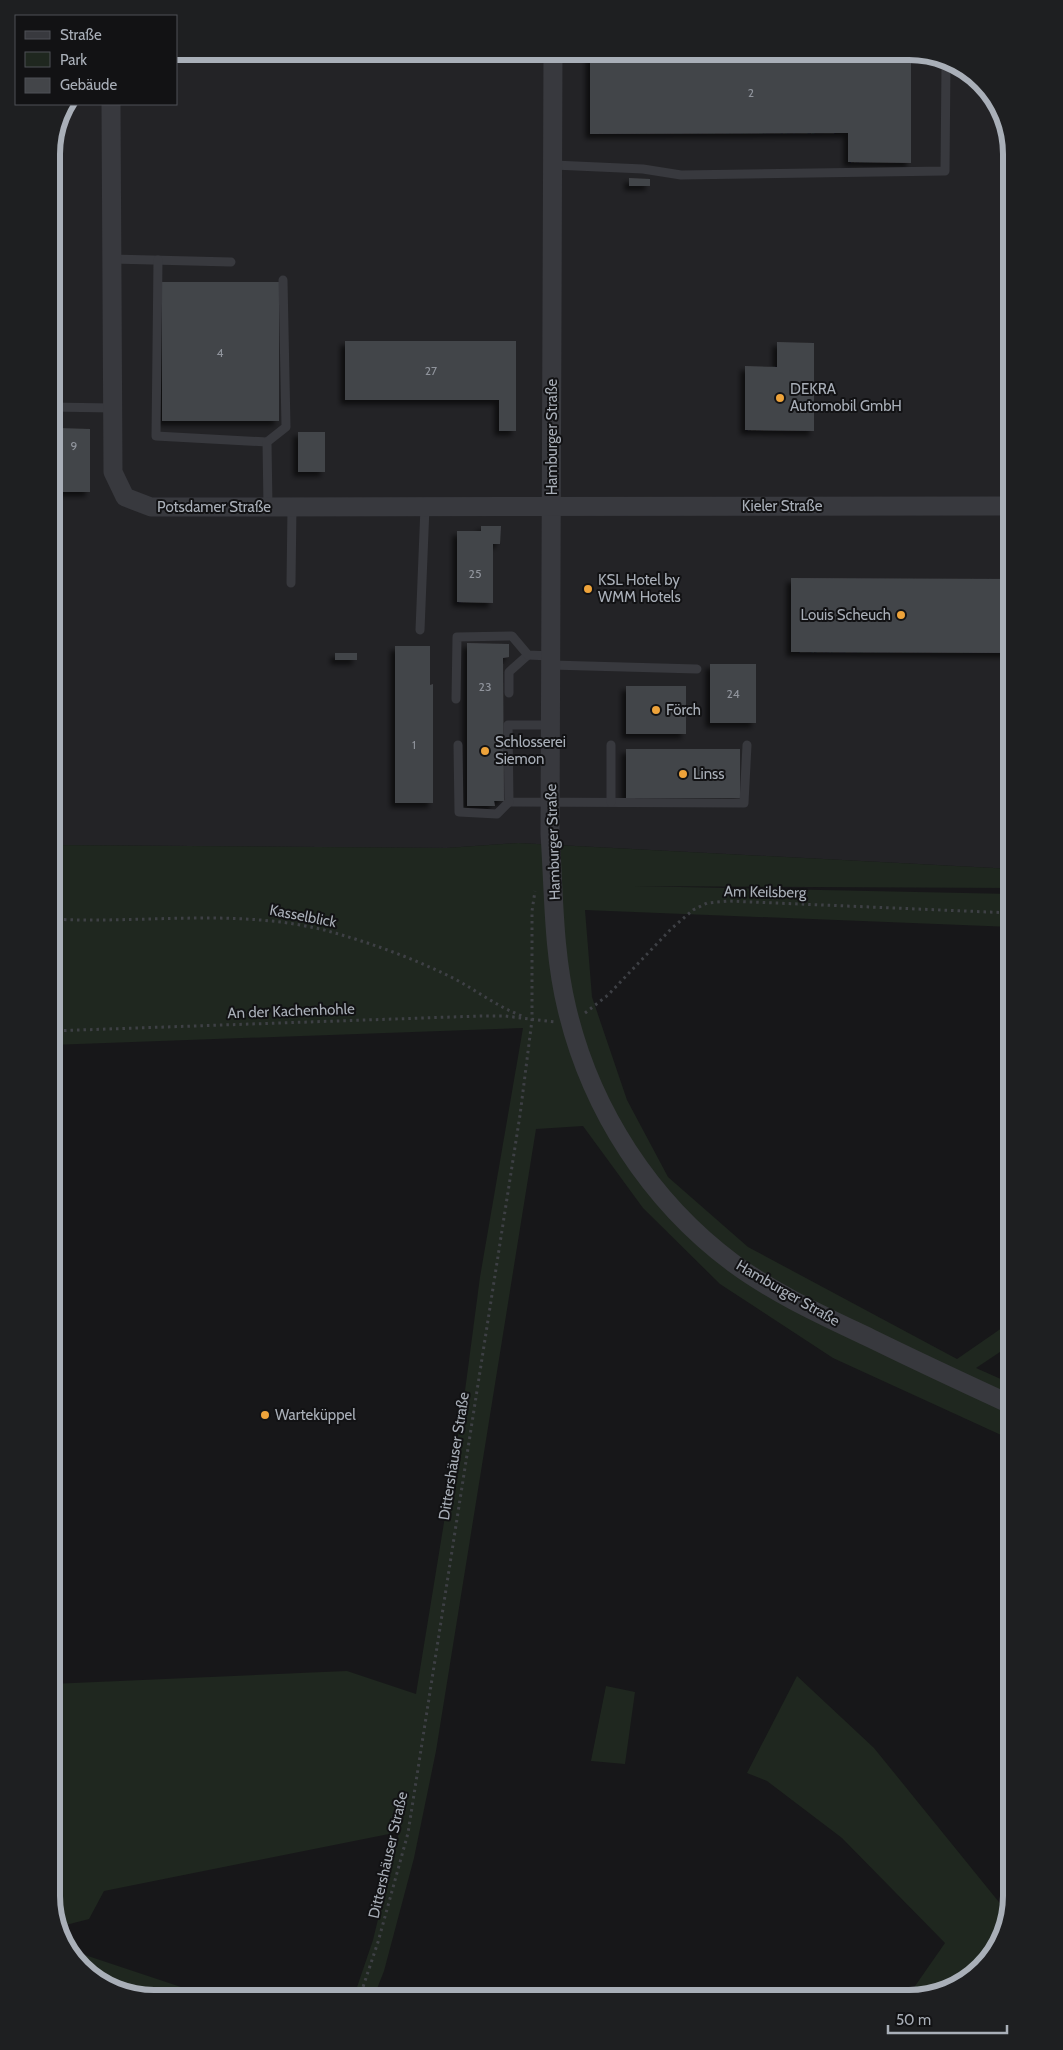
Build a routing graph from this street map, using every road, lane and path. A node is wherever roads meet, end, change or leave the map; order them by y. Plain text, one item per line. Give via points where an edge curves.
1 (553, 60) edge
2 (946, 68) edge
3 (111, 105) edge
4 (554, 165) junction
5 (112, 259) junction
6 (158, 260) junction
7 (231, 262) dead end
8 (284, 280) dead end
9 (60, 407) edge
10 (112, 408) junction
11 (268, 442) junction
12 (426, 506) junction
13 (551, 506) junction
14 (1003, 506) edge
15 (268, 507) junction
16 (292, 507) junction
17 (291, 583) dead end
18 (420, 630) dead end
19 (528, 655) junction
20 (551, 660) junction
21 (697, 669) dead end
22 (509, 692) dead end
23 (456, 699) dead end
24 (551, 725) junction
25 (458, 745) dead end
26 (747, 745) dead end
27 (611, 746) dead end
28 (509, 802) junction
29 (611, 802) junction
30 (550, 803) junction
31 (532, 911) dead end
32 (1003, 913) edge
33 (60, 919) edge
34 (532, 1020) junction
35 (570, 1020) junction
36 (60, 1031) edge
37 (1003, 1401) edge
38 (362, 1990) edge

1 - 4 street, Hamburger Straße
2 - 4 lane via 945,171 681,175 643,169
3 - 5 street, Potsdamer Straße
4 - 13 street, Hamburger Straße
5 - 6 lane
5 - 10 street, Potsdamer Straße
6 - 7 lane
6 - 11 lane via 156,436
8 - 11 lane via 286,427
9 - 10 lane
10 - 15 street, Potsdamer Straße via 114,472 125,497 151,507
11 - 15 lane
12 - 13 street, Potsdamer Straße
12 - 16 street, Potsdamer Straße
12 - 18 lane
13 - 14 street, Kieler Straße
13 - 20 street, Hamburger Straße
15 - 16 street, Potsdamer Straße
16 - 17 lane
19 - 20 lane
19 - 22 lane via 509,672
19 - 23 lane via 512,636 457,637
20 - 21 lane
20 - 24 street, Hamburger Straße
24 - 28 lane via 508,725
24 - 30 street, Hamburger Straße
25 - 28 lane via 460,812 497,814
26 - 29 lane via 744,803
27 - 29 lane
28 - 30 lane
29 - 30 lane
30 - 35 street, Hamburger Straße via 558,961
31 - 34 path, Dittershäuser Straße
32 - 35 path, Am Keilsberg via 745,901 707,903 671,929 608,995 588,1012
33 - 34 path, Kasselblick via 251,919 322,930 426,965 506,1010
34 - 35 path, Am Keilsberg via 551,1023
34 - 36 path, An der Kachenhohle via 480,1016
34 - 38 path, Dittershäuser Straße via 408,1833
35 - 37 street, Hamburger Straße via 581,1059 628,1154 675,1210 704,1238 733,1263 822,1316

